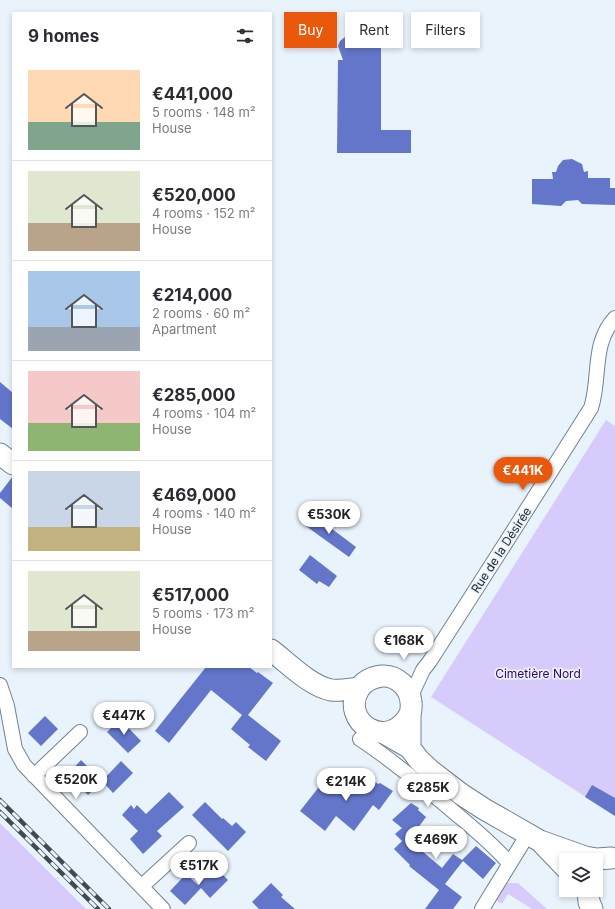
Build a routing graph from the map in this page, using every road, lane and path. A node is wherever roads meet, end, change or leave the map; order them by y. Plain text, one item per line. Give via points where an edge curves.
1 (615, 318) edge
2 (272, 651) edge
3 (272, 665) edge
4 (423, 670) junction
5 (391, 677) junction
6 (0, 685) edge
7 (360, 688) junction
8 (410, 706) junction
9 (356, 714) junction
10 (80, 732) dead end
11 (384, 732) junction
12 (360, 738) dead end
13 (410, 748) junction
14 (34, 776) junction
15 (534, 838) junction
16 (189, 843) dead end
17 (559, 861) edge
18 (607, 861) edge
19 (509, 863) junction
20 (142, 886) junction
21 (164, 909) edge
22 (482, 909) edge

1 - 4 street, Rue de la Désirée via 607,328 600,347 591,408
2 - 7 main road via 319,686 335,690
3 - 9 main road via 309,693 339,703
4 - 5 street
4 - 8 street, Rue de la Désirée
5 - 7 main road via 374,678
5 - 8 main road via 402,683 408,692
6 - 14 street via 15,748
7 - 9 main road via 355,701
8 - 11 main road via 406,721 400,727
8 - 13 main road
9 - 11 main road via 367,728
10 - 14 street
11 - 13 main road
12 - 19 street via 427,789
13 - 15 main road via 419,760 448,785
14 - 20 street
15 - 17 main road
15 - 18 main road via 585,857
15 - 19 street
16 - 20 street
19 - 22 street
20 - 21 street

